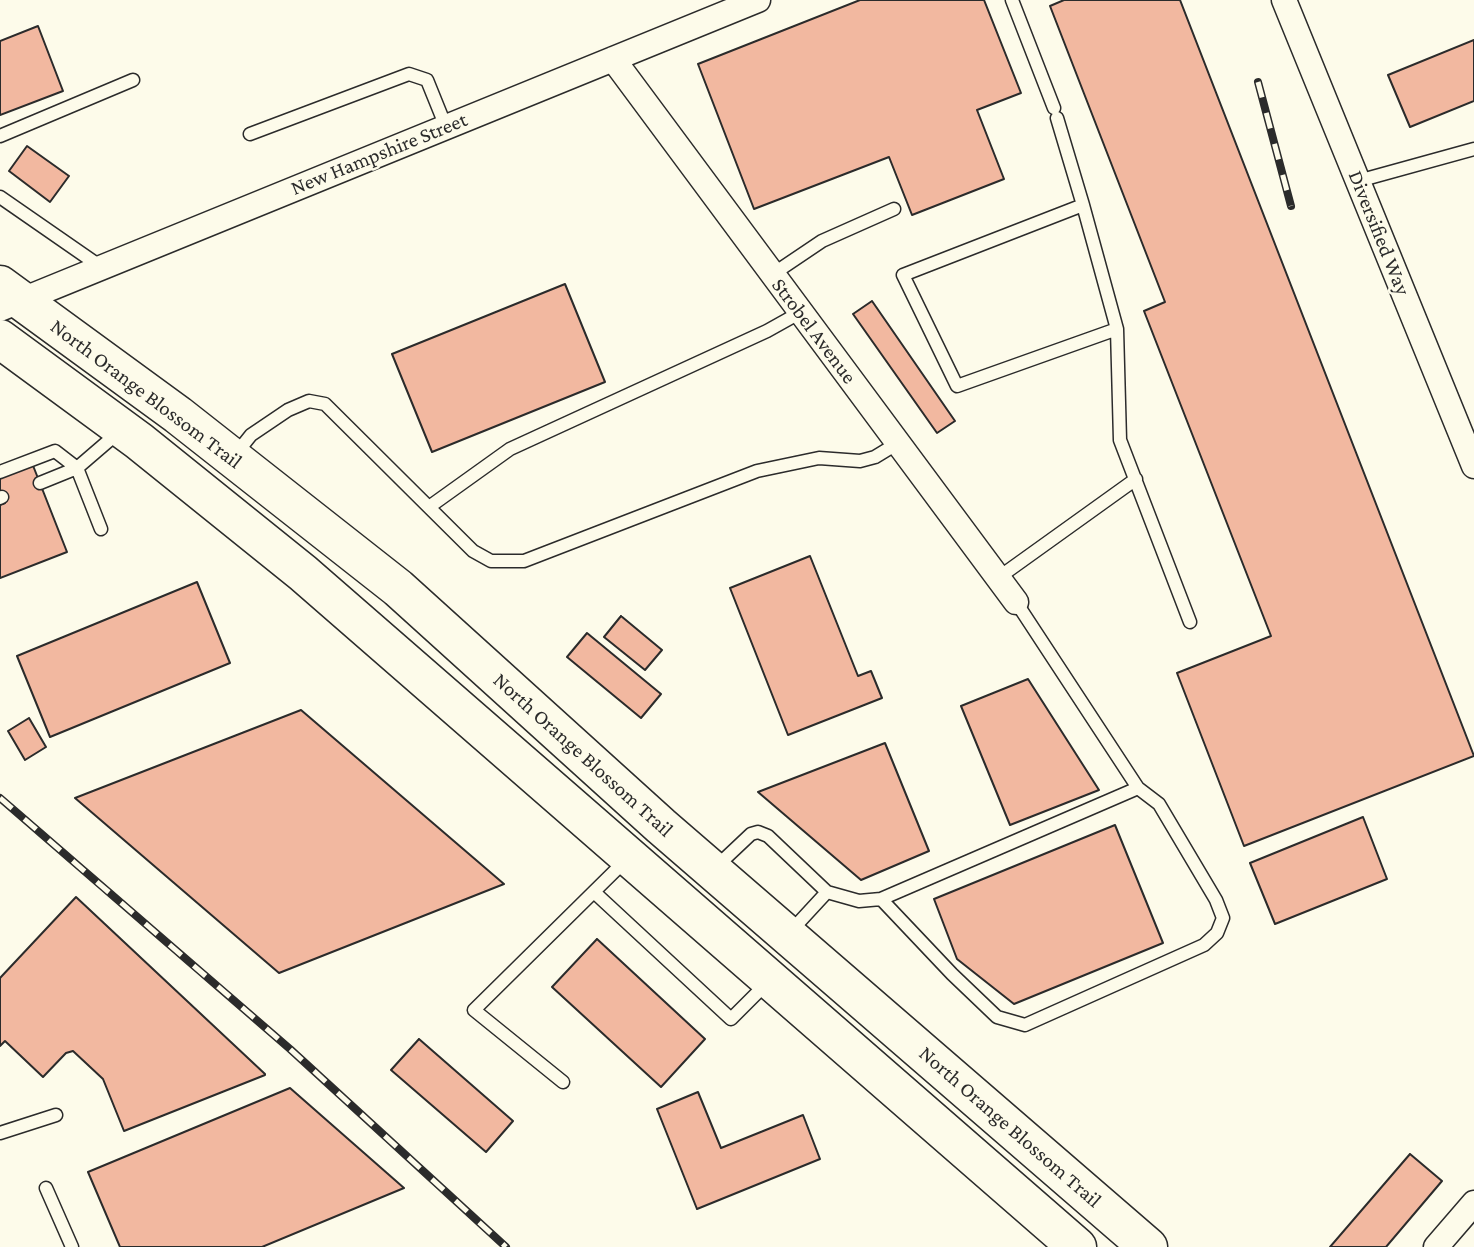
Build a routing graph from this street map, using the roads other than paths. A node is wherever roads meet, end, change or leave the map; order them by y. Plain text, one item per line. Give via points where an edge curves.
1 (758, 0) edge
2 (1012, 0) edge
3 (1284, 0) edge
4 (613, 59) junction
5 (132, 80) dead end
6 (446, 127) junction
7 (250, 134) dead end
8 (0, 136) edge
9 (1474, 149) edge
10 (1358, 181) junction
11 (0, 197) edge
12 (1083, 205) junction
13 (894, 209) dead end
14 (102, 267) junction
15 (773, 274) junction
16 (7, 298) edge
17 (801, 312) junction
18 (1117, 328) junction
19 (0, 339) edge
20 (123, 429) junction
21 (898, 443) junction
22 (232, 458) junction
23 (1474, 466) edge
24 (77, 468) junction
25 (0, 472) edge
26 (1136, 480) junction
27 (40, 483) dead end
28 (429, 507) junction
29 (101, 529) dead end
30 (998, 578) junction
31 (1016, 602) joint
32 (1190, 622) dead end
33 (1138, 788) junction
34 (661, 826) junction
35 (628, 858) junction
36 (713, 869) junction
37 (594, 892) junction
38 (827, 892) junction
39 (881, 898) junction
40 (788, 934) junction
41 (770, 980) junction
42 (563, 1082) dead end
43 (56, 1115) dead end
44 (0, 1133) edge
45 (47, 1188) dead end
46 (1474, 1203) edge
47 (72, 1247) edge
48 (1077, 1247) edge
49 (1148, 1247) edge
50 (1436, 1247) edge

1 - 4 street, New Hampshire Street
2 - 12 lane via 1056,113
3 - 10 street, Diversified Way
4 - 6 street, New Hampshire Street
4 - 15 street, Strobel Avenue
5 - 8 lane
6 - 7 lane via 427,80 409,74
6 - 14 street, New Hampshire Street
9 - 10 lane
10 - 23 street, Diversified Way
11 - 14 lane
12 - 18 lane
12 - 18 lane via 903,275 957,386
13 - 15 lane via 822,241
14 - 16 street, New Hampshire Street
15 - 17 street, Strobel Avenue
16 - 22 main road, North Orange Blossom Trail via 104,359
17 - 21 street, Strobel Avenue
17 - 28 lane via 510,449
18 - 26 lane via 1120,440
19 - 20 main road, North Orange Blossom Trail
20 - 24 lane
20 - 35 main road, North Orange Blossom Trail via 303,573
21 - 28 lane via 860,461 819,458 757,471 524,561 491,561 473,551
21 - 30 street, Strobel Avenue
22 - 28 lane via 251,435 288,410 309,401 325,404
22 - 34 main road, North Orange Blossom Trail via 398,588
24 - 25 lane via 55,451
24 - 27 lane
24 - 29 lane
26 - 30 lane
26 - 32 lane
30 - 31 street, Strobel Avenue
31 - 33 lane
33 - 39 lane
33 - 39 lane via 1159,804 1216,900 1223,918 1217,933 1203,945 1040,1019 1025,1025 997,1017
34 - 35 street
34 - 36 main road, North Orange Blossom Trail
35 - 37 lane
35 - 41 main road, North Orange Blossom Trail
36 - 38 lane via 758,832 768,836
36 - 40 main road, North Orange Blossom Trail
37 - 41 lane via 731,1019
37 - 42 lane via 474,1010
38 - 39 lane via 859,901
38 - 40 lane
40 - 49 main road, North Orange Blossom Trail
41 - 48 main road, North Orange Blossom Trail
43 - 44 lane
45 - 47 lane
46 - 50 street

